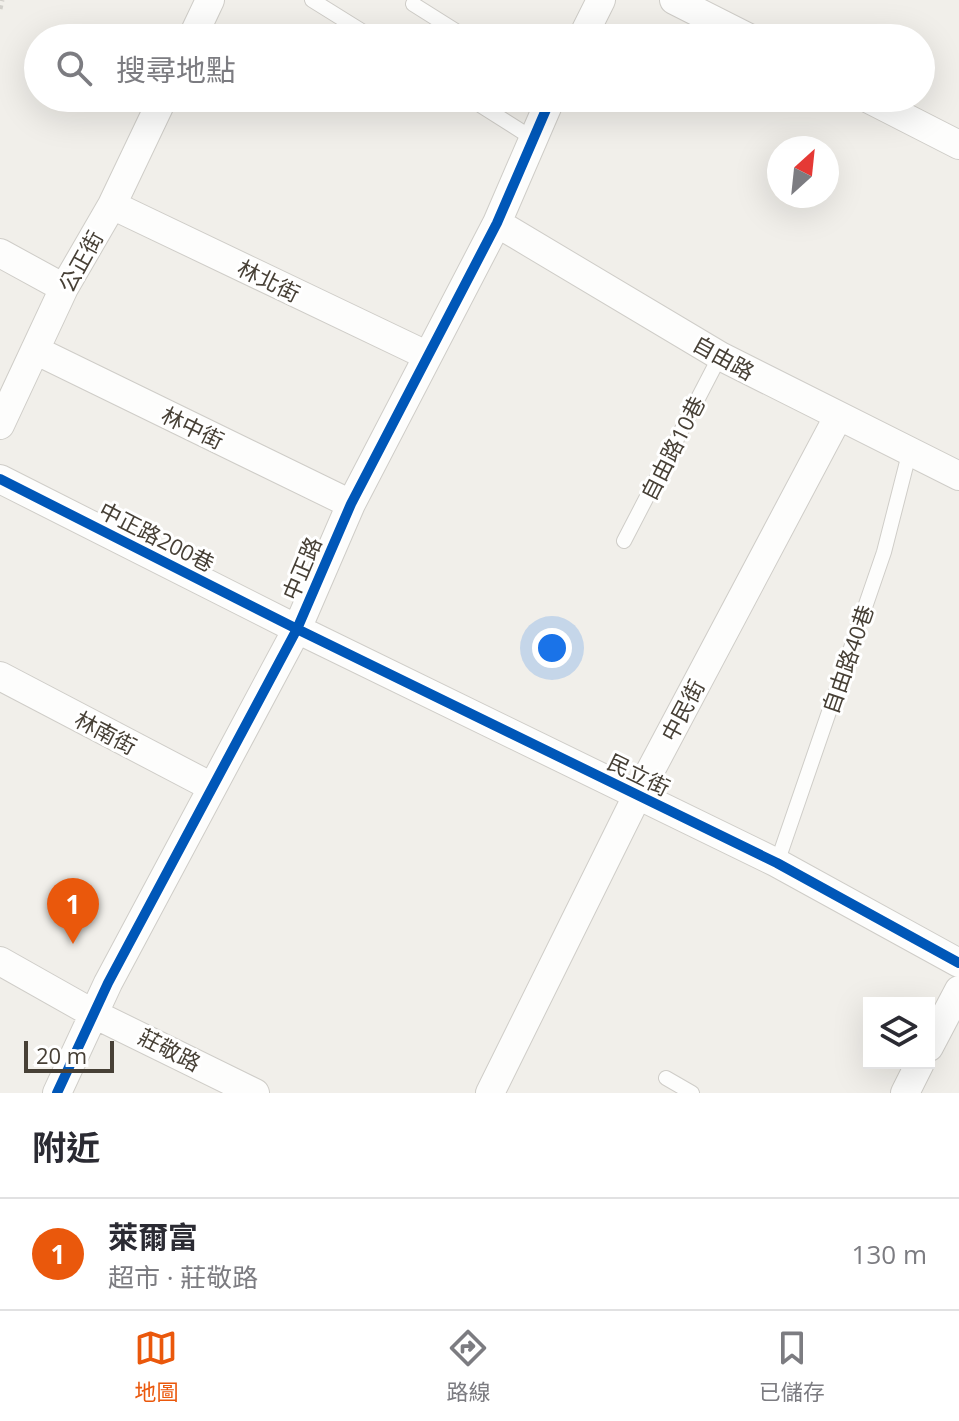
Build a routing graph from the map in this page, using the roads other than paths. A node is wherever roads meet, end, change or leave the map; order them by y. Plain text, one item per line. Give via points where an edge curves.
1 (196, 0) edge
2 (210, 0) edge
3 (312, 0) edge
4 (601, 0) edge
5 (674, 0) edge
6 (413, 4) dead end
7 (195, 24) edge
8 (199, 24) edge
9 (351, 24) edge
10 (445, 24) edge
11 (589, 24) edge
12 (721, 24) edge
13 (156, 112) edge
14 (491, 112) edge
15 (544, 112) edge
16 (898, 112) edge
17 (532, 138) junction
18 (957, 138) edge
19 (112, 205) junction
20 (497, 223) junction
21 (0, 253) edge
22 (64, 288) junction
23 (35, 350) junction
24 (426, 355) junction
25 (720, 356) junction
26 (838, 417) junction
27 (0, 425) edge
28 (909, 454) junction
29 (958, 473) edge
30 (0, 479) edge
31 (351, 504) junction
32 (624, 541) dead end
33 (297, 629) junction
34 (0, 676) edge
35 (212, 787) junction
36 (637, 796) junction
37 (777, 863) junction
38 (0, 961) edge
39 (959, 963) edge
40 (959, 990) edge
41 (94, 1014) junction
42 (935, 1036) edge
43 (917, 1069) edge
44 (666, 1078) dead end
45 (57, 1093) edge
46 (255, 1093) edge
47 (490, 1093) edge
48 (692, 1093) edge
49 (905, 1093) edge

1 - 7 lane
2 - 8 street
3 - 9 lane
4 - 11 street
5 - 12 street
6 - 10 lane
13 - 19 street, 公正街
14 - 17 lane
15 - 17 street, 中正路
16 - 18 street
17 - 20 street, 中正路
19 - 22 street, 公正街
19 - 24 street, 林北街
20 - 24 street, 中正路
20 - 25 street, 自由路
21 - 22 street
22 - 23 street, 公正街
23 - 27 street, 公正街
23 - 31 street, 林中街
24 - 31 street, 中正路
25 - 26 street, 自由路
25 - 32 lane, 自由路10巷
26 - 28 street, 自由路
26 - 36 street, 中民街
28 - 29 street, 自由路
28 - 37 lane, 自由路40巷 via 884,552
30 - 33 street, 中正路200巷
31 - 33 street, 中正路
33 - 35 street, 中正路
33 - 36 street, 民立街
34 - 35 street, 林南街
35 - 41 street, 中正路
36 - 37 street, 民立街
36 - 47 street, 中民街
37 - 39 street, 民立街
38 - 41 street, 莊敬路
40 - 42 street
41 - 45 street, 中正路
41 - 46 street, 莊敬路
43 - 49 street
44 - 48 lane

